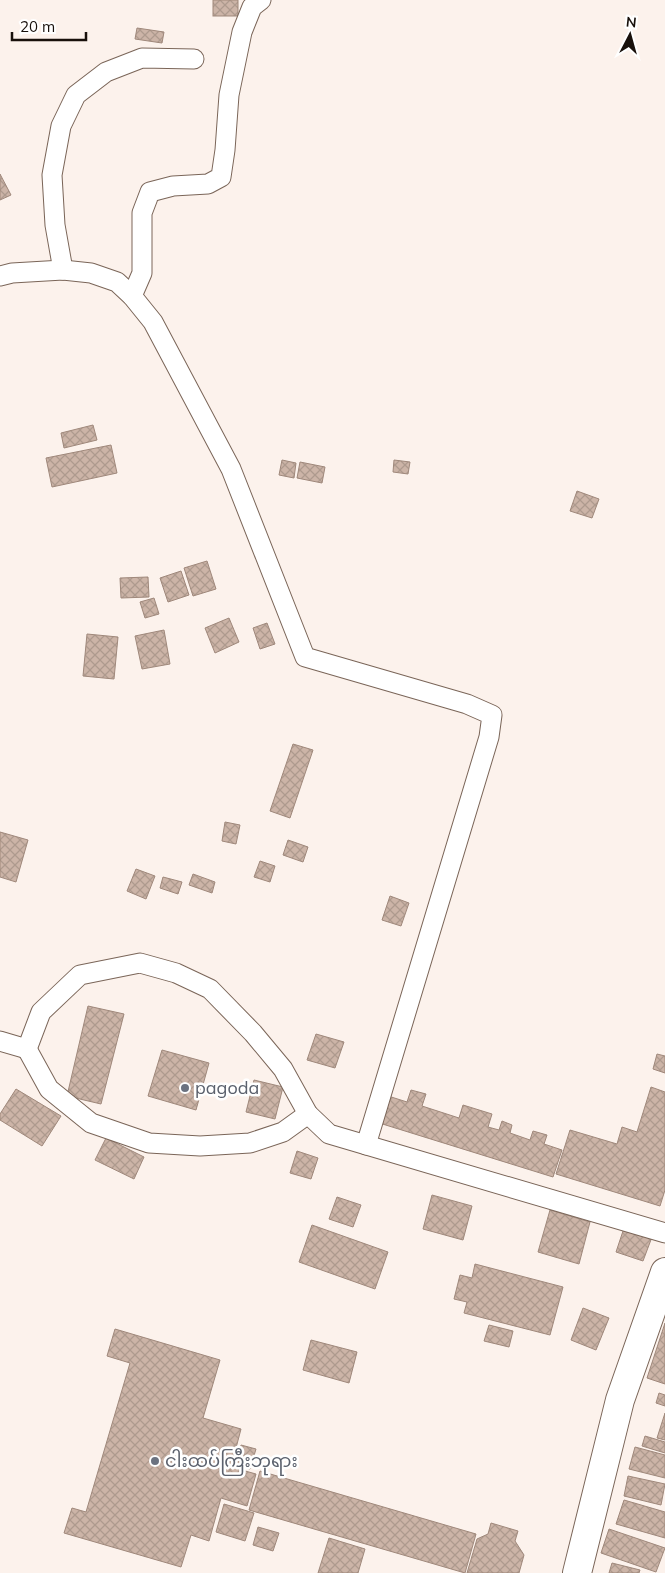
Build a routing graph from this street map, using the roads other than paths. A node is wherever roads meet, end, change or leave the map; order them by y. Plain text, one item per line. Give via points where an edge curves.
1 (261, 0) edge
2 (194, 59) dead end
3 (63, 270) junction
4 (0, 276) edge
5 (132, 296) junction
6 (0, 1041) edge
7 (27, 1049) junction
8 (308, 1114) junction
9 (366, 1145) junction
10 (665, 1233) edge
11 (665, 1272) edge
12 (577, 1573) edge

1 - 5 street via 252,7 242,32 229,95 221,177 208,184 172,186 150,192 142,213 142,273
2 - 3 street via 142,58 106,72 76,95 60,126 52,175 55,225
3 - 4 street
3 - 5 street via 91,273 117,282
5 - 9 street via 152,322 231,468 305,658 467,704 492,715 489,736
6 - 7 street
7 - 8 street via 49,1089 91,1123 149,1143 200,1146 250,1143 283,1132
7 - 8 street via 41,1012 80,975 140,963 176,973 210,989 283,1069
8 - 9 street via 329,1134
9 - 10 street
11 - 12 street via 620,1400

